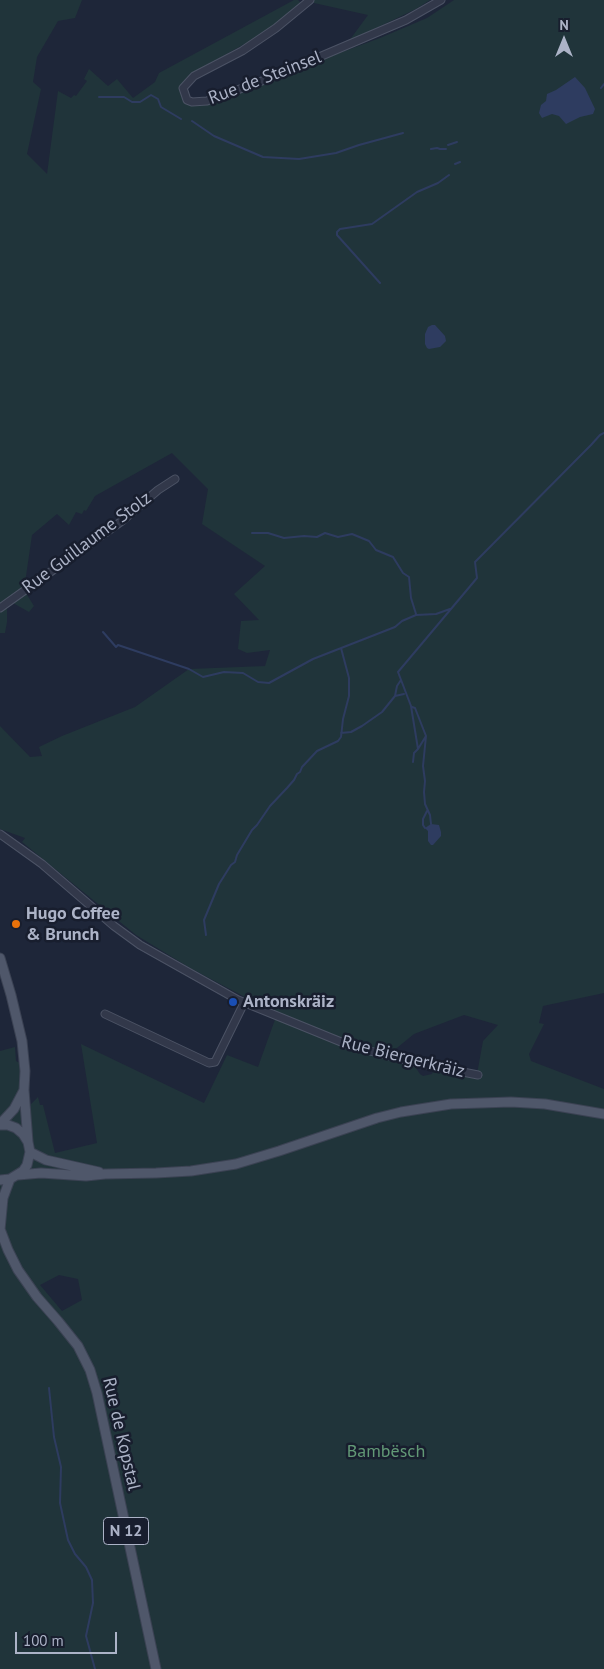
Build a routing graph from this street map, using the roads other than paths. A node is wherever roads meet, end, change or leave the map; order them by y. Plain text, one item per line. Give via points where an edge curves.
1 (310, 0) edge
2 (441, 0) edge
3 (175, 479) dead end
4 (0, 608) edge
5 (0, 834) edge
6 (0, 958) edge
7 (244, 1003) junction
8 (105, 1014) dead end
9 (478, 1074) dead end
10 (24, 1090) junction
11 (604, 1114) edge
12 (0, 1124) edge
13 (28, 1142) junction
14 (30, 1152) junction
15 (105, 1174) junction
16 (14, 1177) junction
17 (0, 1180) edge
18 (0, 1230) edge
19 (156, 1669) edge

1 - 2 street, Rue de Steinsel via 242,51 194,76 183,88 187,100 207,101 270,78 406,20
3 - 4 street, Rue Guillaume Stolz
5 - 7 street, Rue Biergerkräiz via 42,864 140,945
6 - 10 main road via 22,1041
7 - 8 street via 215,1062 209,1063
7 - 9 street, Rue Biergerkräiz via 351,1046
10 - 12 main road via 14,1109
10 - 13 main road
11 - 15 main road via 545,1104 451,1104 377,1118 236,1164 192,1171
12 - 13 main road via 16,1128
13 - 14 main road
14 - 15 main road via 46,1160
14 - 16 main road, Rue de Kopstal via 27,1165
15 - 16 main road
16 - 17 main road
16 - 18 main road, Rue de Kopstal / N 12 via 2,1198
18 - 19 main road, Rue de Kopstal / N 12 via 18,1270 78,1346 90,1370

